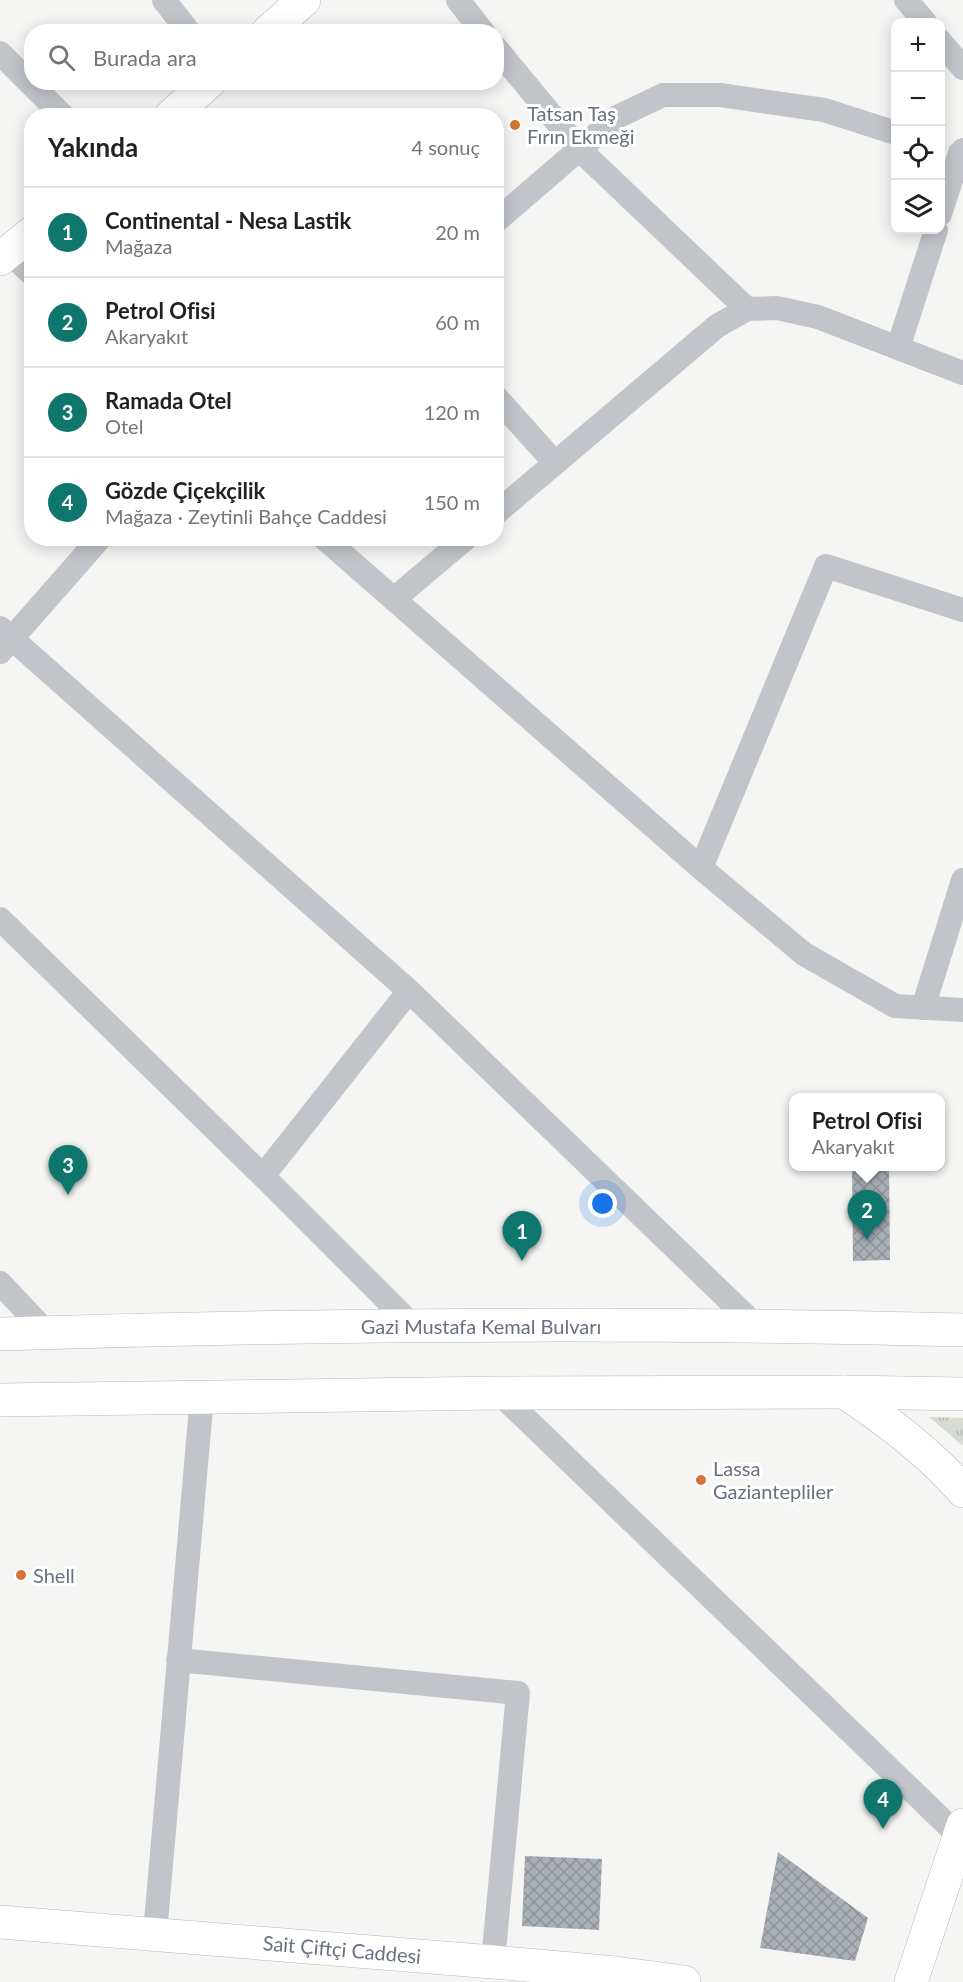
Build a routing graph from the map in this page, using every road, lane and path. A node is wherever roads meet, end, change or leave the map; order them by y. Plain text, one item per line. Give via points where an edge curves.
1 (164, 0) edge
2 (304, 0) edge
3 (458, 0) edge
4 (906, 0) edge
5 (922, 18) edge
6 (183, 24) edge
7 (277, 24) edge
8 (477, 24) edge
9 (945, 47) edge
10 (0, 53) edge
11 (504, 58) edge
12 (963, 68) edge
13 (24, 77) edge
14 (37, 90) edge
15 (200, 90) edge
16 (55, 108) edge
17 (180, 108) edge
18 (891, 131) edge
19 (580, 150) junction
20 (957, 151) edge
21 (945, 195) edge
22 (504, 215) edge
23 (935, 234) edge
24 (747, 309) junction
25 (898, 348) junction
26 (963, 373) edge
27 (504, 406) edge
28 (555, 463) junction
29 (504, 506) edge
30 (92, 546) edge
31 (333, 546) edge
32 (457, 546) edge
33 (394, 599) junction
34 (963, 610) edge
35 (4, 640) edge
36 (701, 868) junction
37 (963, 880) edge
38 (0, 920) edge
39 (409, 991) junction
40 (923, 1008) junction
41 (963, 1010) edge
42 (263, 1176) junction
43 (0, 1283) edge
44 (756, 1325) junction
45 (413, 1326) junction
46 (963, 1330) edge
47 (47, 1333) junction
48 (0, 1334) edge
49 (844, 1392) junction
50 (499, 1393) junction
51 (963, 1394) edge
52 (202, 1396) junction
53 (0, 1400) edge
54 (963, 1491) edge
55 (178, 1660) junction
56 (961, 1830) edge
57 (0, 1922) edge
58 (155, 1933) junction
59 (493, 1962) junction
60 (684, 1982) edge
61 (911, 1982) edge

1 - 6 street
2 - 7 main road
3 - 8 street
4 - 5 street
9 - 12 street
10 - 13 street
11 - 19 street
14 - 16 street
15 - 17 main road
18 - 19 street via 824,110 720,95 663,95 617,117
19 - 22 street
19 - 24 street
20 - 21 street
23 - 25 street
24 - 25 street via 777,308 818,317
24 - 28 street via 717,326
25 - 26 street
27 - 28 street
28 - 29 street
30 - 35 street
31 - 33 street
32 - 33 street
33 - 36 street
34 - 36 street via 826,566
35 - 39 street
36 - 40 street via 804,954 895,1006
37 - 40 street
38 - 42 street
39 - 42 street
39 - 44 street
40 - 41 street
42 - 45 street
43 - 47 street
44 - 45 main road, Gazi Mustafa Kemal Bulvarı
44 - 46 main road, Gazi Mustafa Kemal Bulvarı
45 - 47 main road, Gazi Mustafa Kemal Bulvarı
47 - 48 main road, Gazi Mustafa Kemal Bulvarı
49 - 50 main road
49 - 51 main road
49 - 54 main road via 883,1417
50 - 52 main road
50 - 56 street
52 - 53 main road
52 - 55 street
55 - 58 street
55 - 59 street via 518,1693
56 - 61 main road
57 - 58 main road, Sait Çiftçi Caddesi
58 - 59 main road, Sait Çiftçi Caddesi
59 - 60 main road, Sait Çiftçi Caddesi

